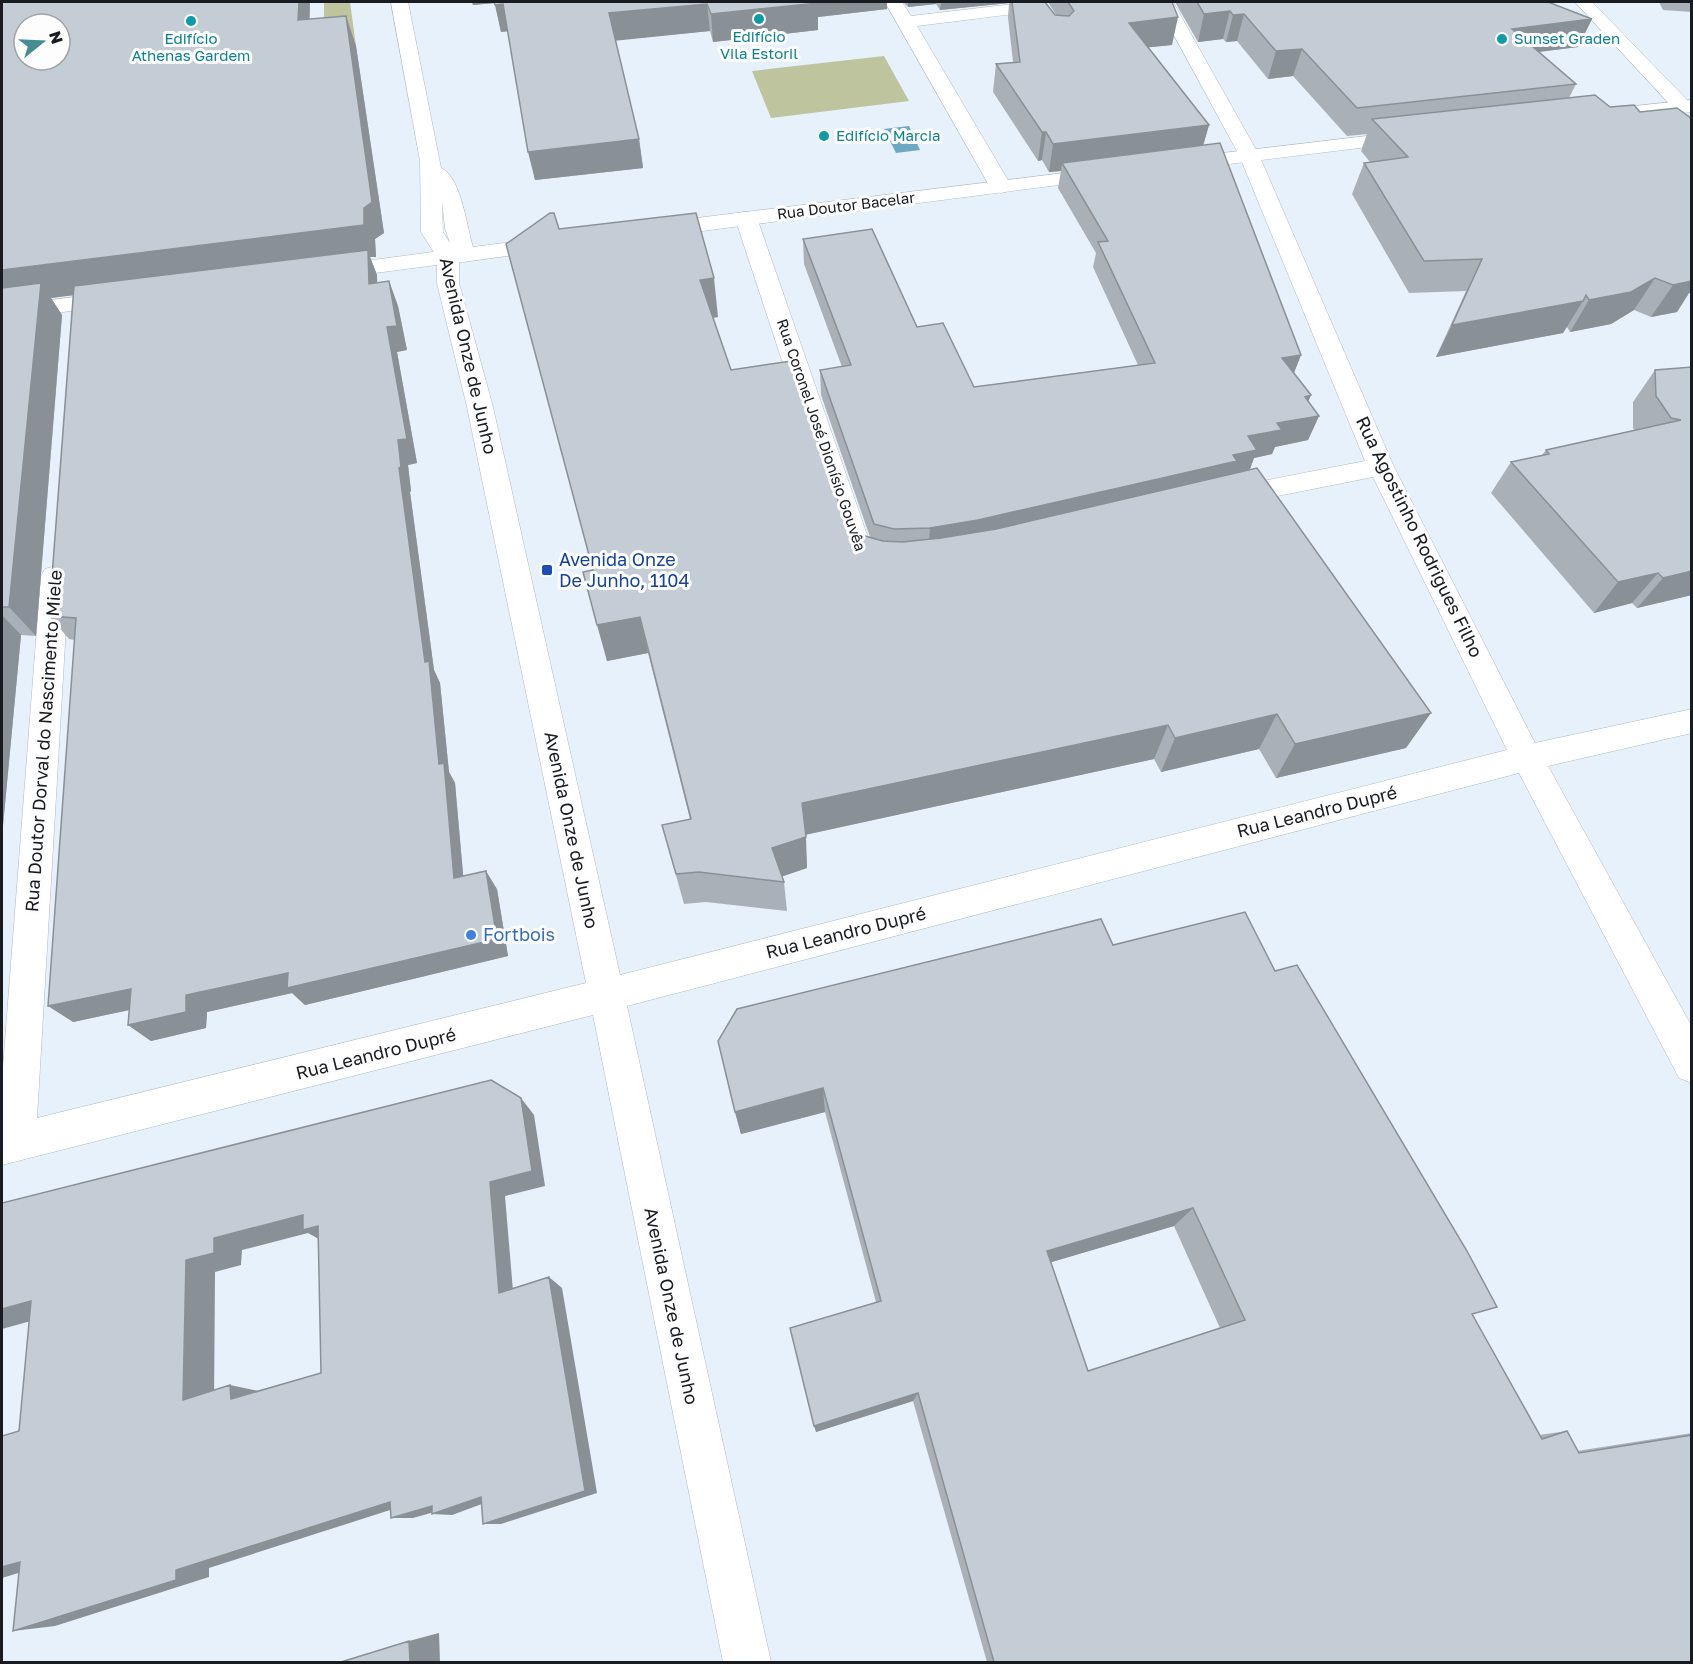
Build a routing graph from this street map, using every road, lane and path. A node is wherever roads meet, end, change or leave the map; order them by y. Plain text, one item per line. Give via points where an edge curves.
1 (399, 2) edge
2 (894, 2) edge
3 (1164, 2) edge
4 (1583, 2) edge
5 (1037, 4) edge
6 (906, 22) junction
7 (1048, 22) edge
8 (1689, 109) edge
9 (1572, 119) edge
10 (1433, 135) edge
11 (1249, 155) junction
12 (1165, 166) edge
13 (1130, 171) edge
14 (1001, 187) junction
15 (746, 218) junction
16 (639, 232) edge
17 (568, 242) edge
18 (457, 256) junction
19 (302, 275) edge
20 (135, 296) edge
21 (2, 313) edge
22 (1381, 467) junction
23 (1206, 501) edge
24 (57, 549) edge
25 (900, 567) edge
26 (1692, 721) edge
27 (1527, 758) junction
28 (605, 994) junction
29 (1692, 1065) edge
30 (9, 1144) edge
31 (747, 1662) edge

1 - 18 street, Avenida Onze de Junho via 430,161 453,202
2 - 6 street
3 - 11 street, Rua Agostinho Rodrigues Filho
4 - 8 street
5 - 6 street
5 - 7 street
6 - 14 street
8 - 9 street
10 - 11 street
11 - 12 street
11 - 22 street, Rua Agostinho Rodrigues Filho
13 - 14 street, Rua Doutor Bacelar
14 - 15 street, Rua Doutor Bacelar
15 - 16 street, Rua Doutor Bacelar
15 - 25 street, Rua Coronel José Dionísio Gouvêa via 860,555 868,562
17 - 18 street
18 - 19 street
18 - 28 street, Avenida Onze de Junho via 448,284 483,418
20 - 21 street via 75,315
22 - 23 street
22 - 27 street, Rua Agostinho Rodrigues Filho
24 - 30 street, Rua Doutor Dorval do Nascimento Miele
26 - 27 street, Rua Leandro Dupré
27 - 28 street, Rua Leandro Dupré
27 - 29 street, Rua Agostinho Rodrigues Filho
28 - 30 street, Rua Leandro Dupré
28 - 31 street, Avenida Onze de Junho

